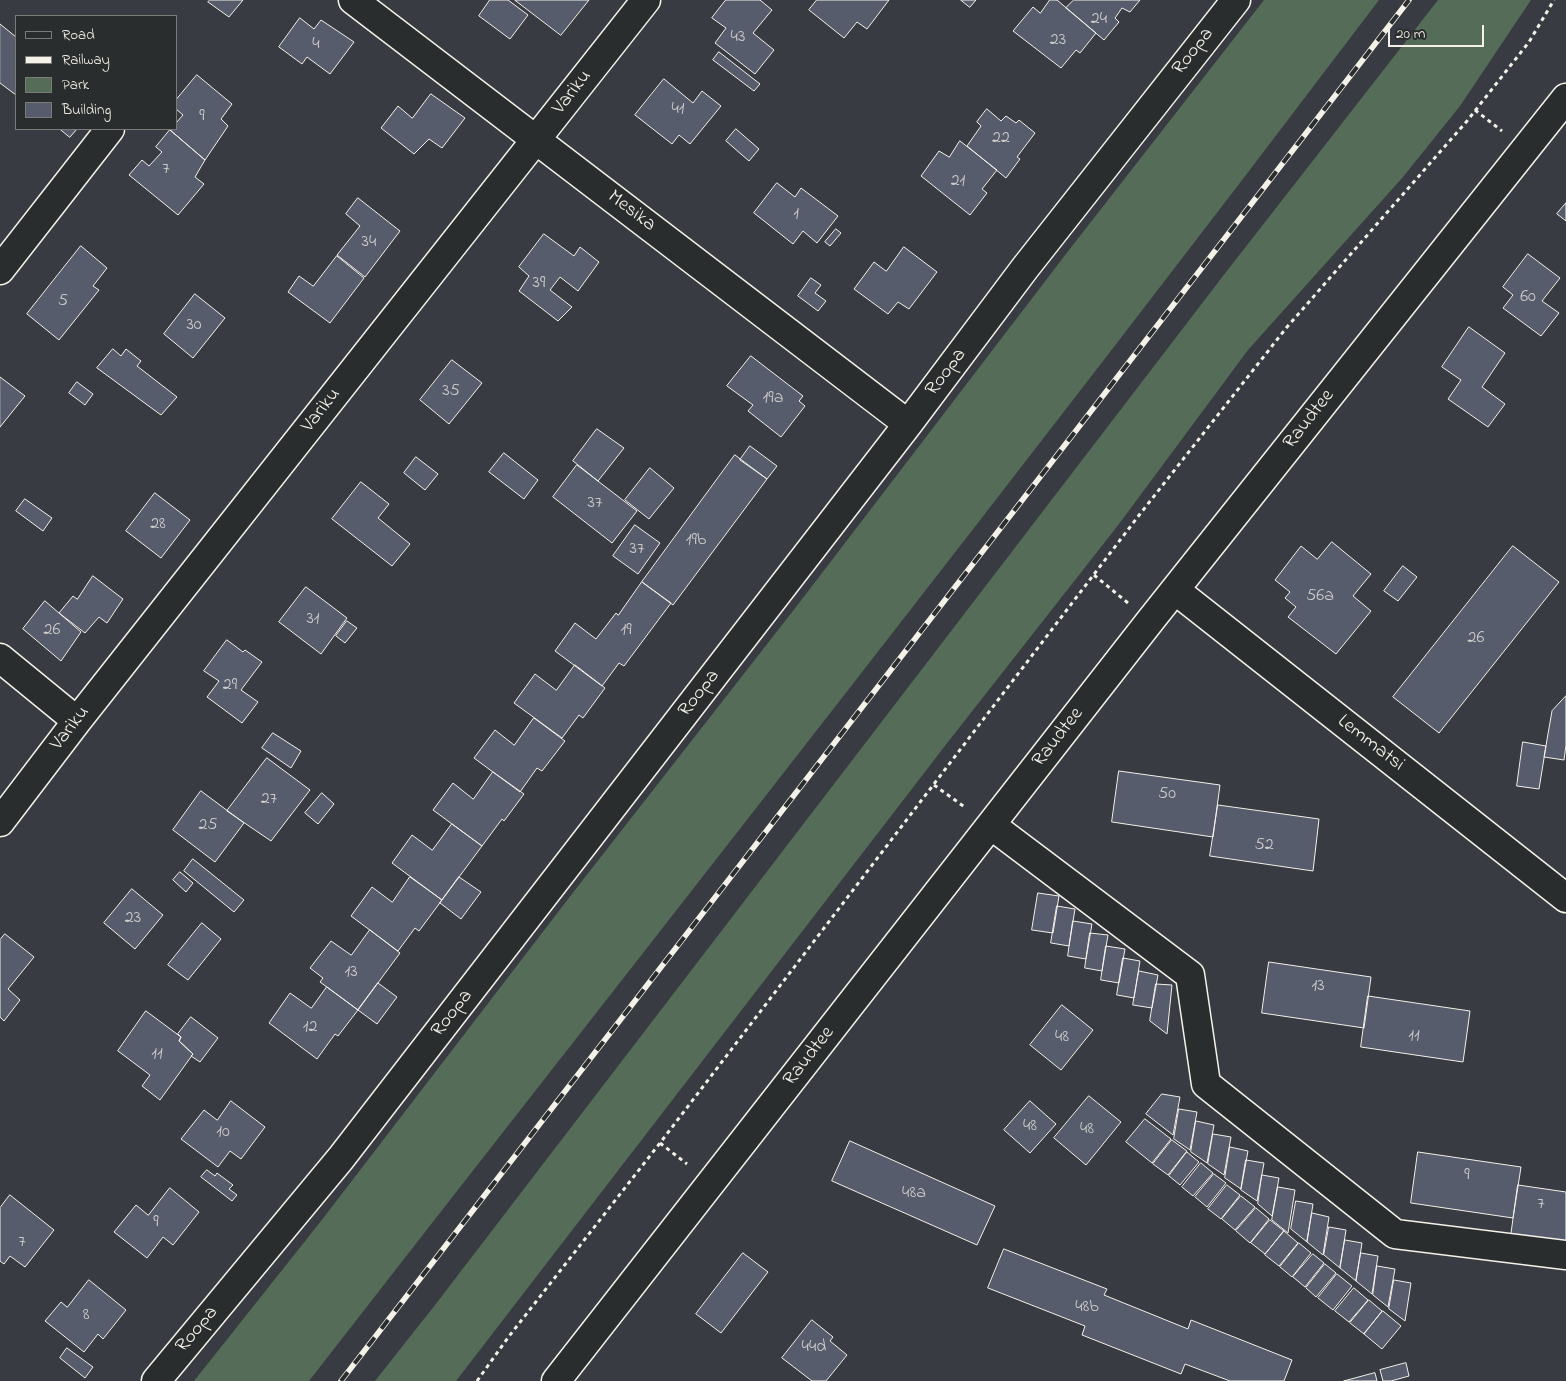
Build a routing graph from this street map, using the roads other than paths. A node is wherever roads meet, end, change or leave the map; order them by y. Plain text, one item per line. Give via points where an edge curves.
1 (353, 0) edge
2 (646, 0) edge
3 (1236, 0) edge
4 (1561, 114) edge
5 (109, 130) edge
6 (536, 140) junction
7 (0, 270) edge
8 (908, 424) junction
9 (1175, 590) junction
10 (0, 658) edge
11 (77, 721) junction
12 (0, 822) edge
13 (991, 825) junction
14 (1566, 898) edge
15 (1566, 1255) edge
16 (156, 1381) edge
17 (556, 1381) edge

1 - 6 street, Mesika
2 - 6 street, Variku
3 - 8 street, Roopa via 1025,268
4 - 9 street, Raudtee
5 - 7 street
6 - 8 street, Mesika
6 - 11 street, Variku
8 - 16 street, Roopa via 341,1158
9 - 13 street, Raudtee
9 - 14 street, Lemmatsi
10 - 11 street
11 - 12 street, Variku
13 - 15 street via 1190,975 1206,1084 1394,1234
13 - 17 street, Raudtee

